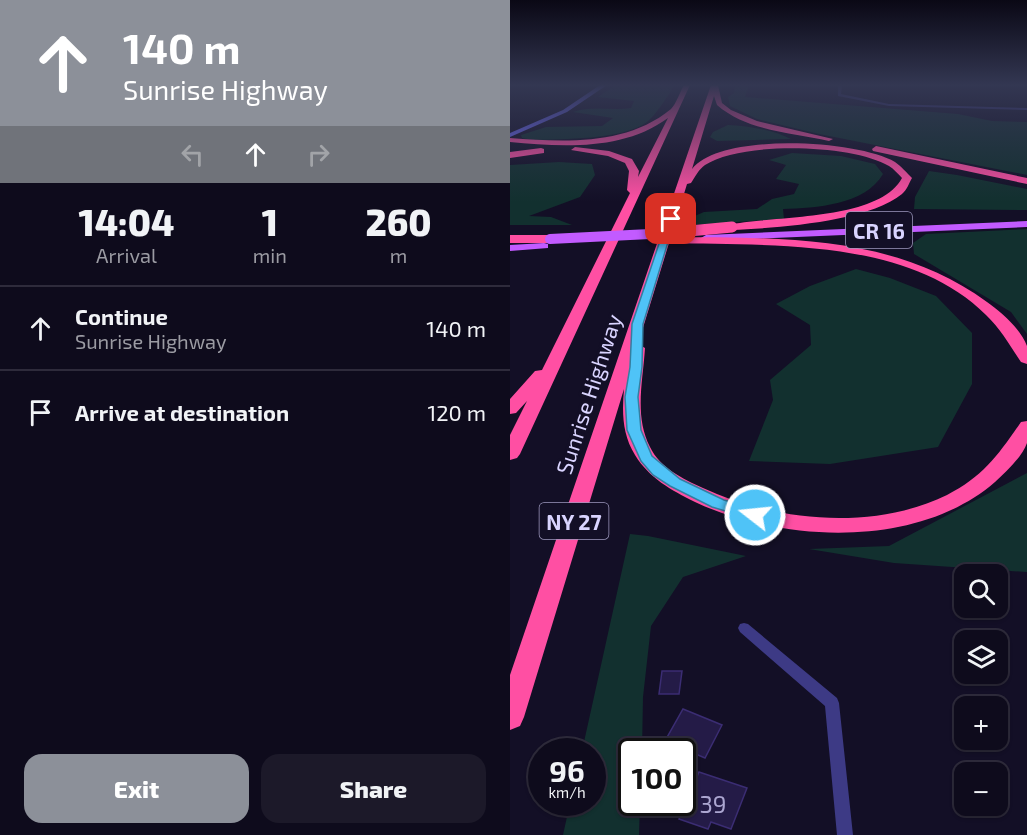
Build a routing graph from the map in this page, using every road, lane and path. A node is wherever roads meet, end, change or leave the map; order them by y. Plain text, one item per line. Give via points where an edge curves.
1 (536, 124) edge
2 (655, 124) edge
3 (668, 124) edge
4 (702, 124) edge
5 (767, 124) edge
6 (510, 135) edge
7 (510, 140) edge
8 (510, 155) edge
9 (1027, 181) edge
10 (678, 198) junction
11 (630, 203) junction
12 (1027, 217) edge
13 (1027, 224) edge
14 (657, 234) joint
15 (731, 234) junction
16 (510, 240) edge
17 (669, 240) joint
18 (547, 242) junction
19 (510, 249) edge
20 (638, 324) junction
21 (1027, 359) edge
22 (555, 361) junction
23 (510, 409) edge
24 (1027, 426) edge
25 (510, 454) edge
26 (744, 628) dead end
27 (510, 717) edge
28 (844, 835) edge

1 - 6 street
2 - 7 highway via 618,137 560,142
3 - 11 highway, Sunrise Highway
4 - 10 highway, Sunrise Highway / NY 27
5 - 9 highway
8 - 11 highway via 576,150 625,159 634,171
10 - 15 highway via 702,163 723,154 762,147 808,146 862,153 890,162 907,178 906,186 896,195 852,211
10 - 20 highway, Sunrise Highway / NY 27
11 - 22 highway, Sunrise Highway
12 - 15 main road, CR 16
13 - 15 main road, CR 16
14 - 15 highway, bridge
14 - 18 main road, bridge
15 - 17 highway
15 - 21 highway via 827,246 872,255 926,273 960,289 990,311 1012,334
16 - 18 highway
17 - 18 main road
18 - 19 highway
20 - 24 highway via 632,414 638,445 658,471 675,483 742,512 822,524 914,515 942,506 978,485 1008,458
20 - 27 highway, Sunrise Highway / NY 27
22 - 23 highway
22 - 25 highway, Sunrise Highway
26 - 28 lane via 832,703

